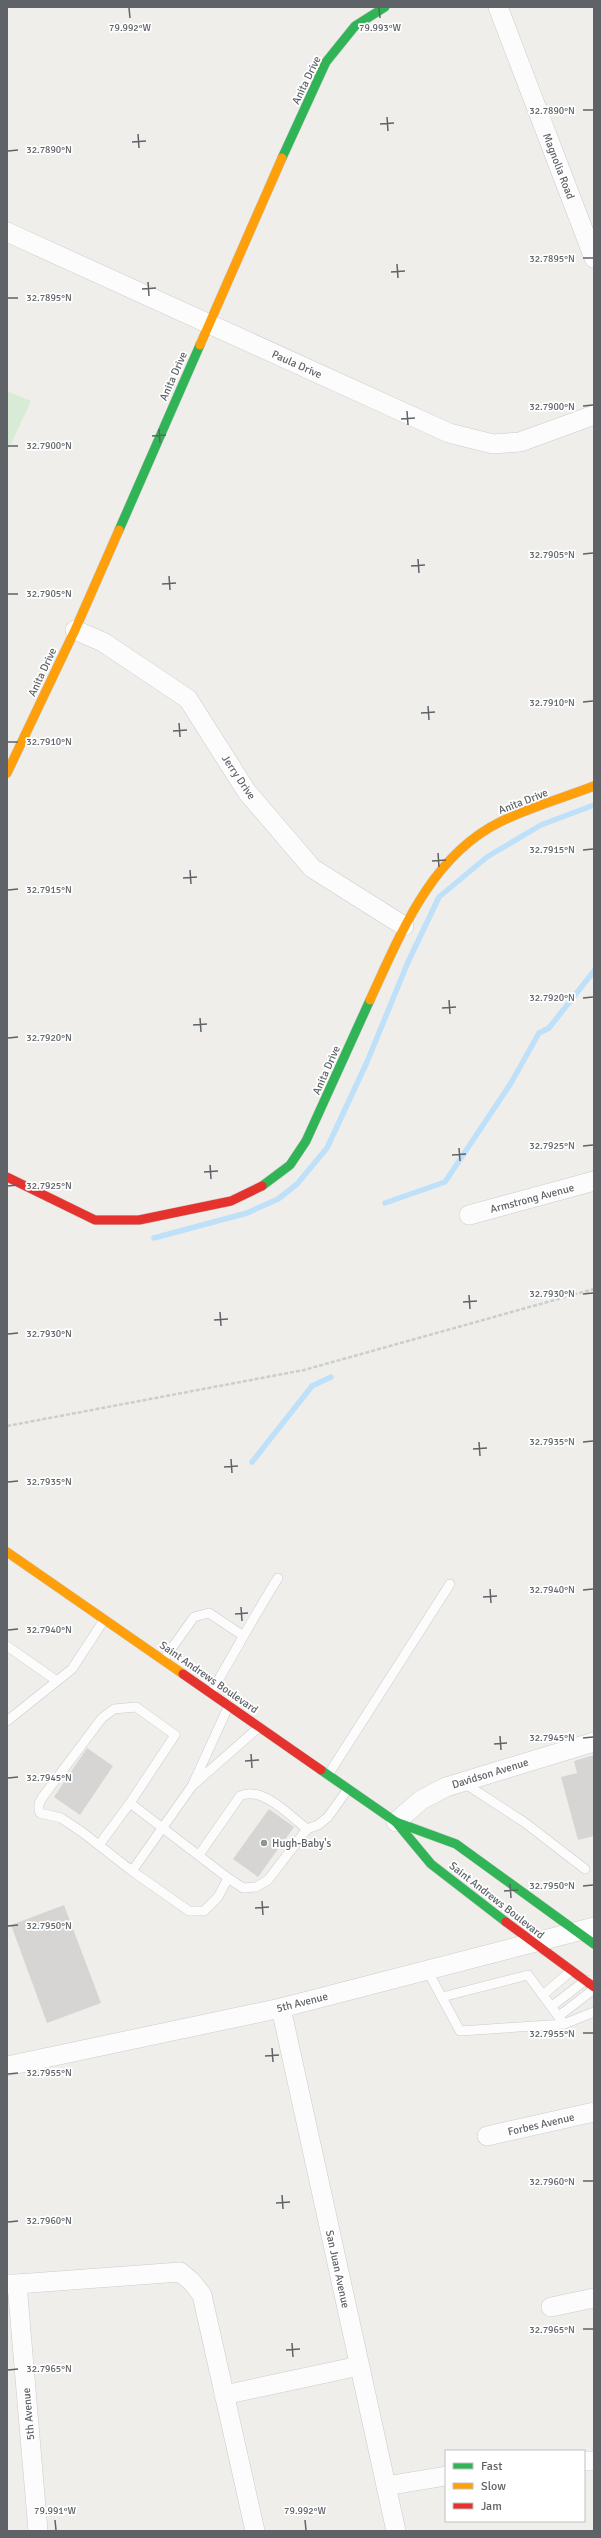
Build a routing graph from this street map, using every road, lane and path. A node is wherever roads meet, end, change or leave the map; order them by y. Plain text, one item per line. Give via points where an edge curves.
1 (385, 7) edge
2 (498, 7) edge
3 (7, 232) edge
4 (594, 257) edge
5 (208, 324) junction
6 (594, 414) edge
7 (75, 630) junction
8 (7, 773) edge
9 (594, 786) edge
10 (404, 926) junction
11 (7, 1177) edge
12 (594, 1181) edge
13 (469, 1215) dead end
14 (594, 1289) edge
15 (7, 1426) edge
16 (7, 1552) edge
17 (278, 1578) dead end
18 (450, 1584) dead end
19 (104, 1620) junction
20 (242, 1635) junction
21 (7, 1646) edge
22 (164, 1659) junction
23 (57, 1681) junction
24 (211, 1692) junction
25 (229, 1705) junction
26 (7, 1721) edge
27 (259, 1726) junction
28 (594, 1742) edge
29 (328, 1775) junction
30 (463, 1782) junction
31 (192, 1786) junction
32 (348, 1789) junction
33 (130, 1803) junction
34 (396, 1822) junction
35 (164, 1828) junction
36 (307, 1829) junction
37 (99, 1845) junction
38 (199, 1855) junction
39 (585, 1869) dead end
40 (132, 1871) junction
41 (228, 1878) junction
42 (585, 1930) edge
43 (533, 1944) junction
44 (594, 1944) edge
45 (427, 1970) junction
46 (572, 1970) junction
47 (586, 1980) junction
48 (594, 1988) edge
49 (544, 1994) junction
50 (442, 1997) junction
51 (552, 2006) junction
52 (281, 2008) junction
53 (594, 2012) edge
54 (562, 2020) junction
55 (7, 2066) edge
56 (594, 2112) edge
57 (487, 2136) dead end
58 (12, 2284) edge
59 (594, 2298) edge
60 (551, 2307) dead end
61 (359, 2366) junction
62 (224, 2395) junction
63 (445, 2476) edge
64 (386, 2486) junction
65 (38, 2531) edge
66 (255, 2531) edge
67 (396, 2531) edge

1 - 5 street, Anita Drive via 355,26 326,62
2 - 4 street, Magnolia Road
3 - 5 street, Paula Drive
5 - 6 street, Paula Drive via 449,433 486,442 520,442
5 - 7 street, Anita Drive
7 - 8 street, Anita Drive
7 - 10 street, Jerry Drive via 103,642 188,700 247,792 312,868
9 - 10 street, Anita Drive via 500,822 471,840 442,867
10 - 11 street, Anita Drive via 306,1141 290,1165 270,1182 231,1201 139,1220 95,1220
12 - 13 street, Armstrong Avenue
14 - 15 path via 304,1370
16 - 19 street, Saint Andrews Boulevard
17 - 20 lane
18 - 29 lane
19 - 22 street, Saint Andrews Boulevard
19 - 23 lane via 72,1670
20 - 22 lane via 210,1612 194,1618
20 - 24 lane
21 - 23 lane
22 - 24 street, Saint Andrews Boulevard
23 - 26 lane
24 - 25 street, Saint Andrews Boulevard
25 - 27 street, Saint Andrews Boulevard
25 - 31 lane
27 - 29 street, Saint Andrews Boulevard
27 - 31 lane
28 - 30 street, Davidson Avenue
29 - 32 street, Saint Andrews Boulevard
30 - 34 street, Davidson Avenue via 446,1787 421,1800
30 - 39 lane via 524,1822
31 - 35 lane
32 - 34 street, Saint Andrews Boulevard
32 - 36 lane via 328,1817
33 - 35 lane
33 - 37 lane
33 - 37 lane via 175,1735 136,1707 114,1709 102,1718 45,1794 38,1808 40,1813 61,1818
34 - 42 street, Saint Andrews Boulevard via 456,1844
34 - 43 street, Saint Andrews Boulevard via 431,1864
35 - 38 lane
35 - 40 lane
36 - 38 lane via 265,1797 248,1792 240,1796
36 - 41 lane via 268,1880 256,1886 243,1888
37 - 40 lane
38 - 41 lane
40 - 41 lane via 189,1911 204,1911 208,1908 218,1897
42 - 43 street, 5th Avenue
42 - 44 street, Saint Andrews Boulevard
43 - 45 street, 5th Avenue
43 - 46 street, Saint Andrews Boulevard
45 - 50 lane
45 - 52 street, 5th Avenue
46 - 47 street, Saint Andrews Boulevard
46 - 49 lane
47 - 48 street, Saint Andrews Boulevard
47 - 51 lane
48 - 54 lane
49 - 50 lane via 528,1975
49 - 51 lane
50 - 54 lane via 460,2031
51 - 54 lane
52 - 55 street, 5th Avenue
52 - 61 street, San Juan Avenue
53 - 54 lane
56 - 57 street, Forbes Avenue
58 - 62 street via 180,2272 202,2295
58 - 65 street, 5th Avenue
59 - 60 street
61 - 62 street
61 - 64 street, San Juan Avenue
62 - 66 street
63 - 64 street
64 - 67 street, San Juan Avenue

